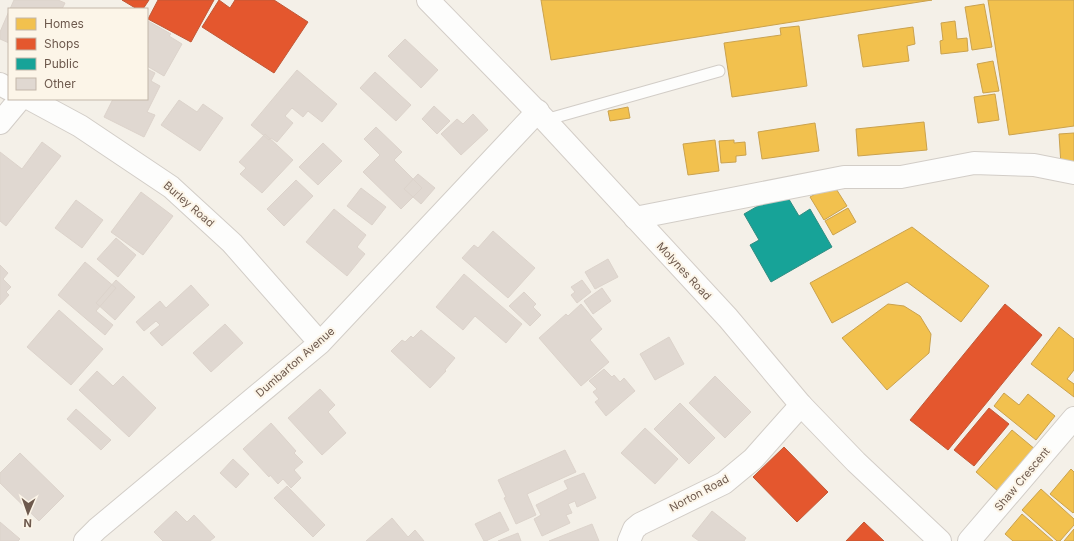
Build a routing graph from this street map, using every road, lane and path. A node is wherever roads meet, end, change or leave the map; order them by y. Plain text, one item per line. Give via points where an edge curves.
1 (428, 0) edge
2 (719, 71) dead end
3 (19, 100) edge
4 (32, 100) edge
5 (542, 115) junction
6 (0, 124) edge
7 (1074, 173) edge
8 (636, 218) junction
9 (320, 343) junction
10 (801, 405) junction
11 (1074, 418) edge
12 (85, 541) edge
13 (629, 541) edge
14 (940, 541) edge
15 (969, 541) edge

1 - 5 street, Molynes Road
2 - 5 lane
3 - 6 street
4 - 9 street, Burley Road via 80,126 171,187 232,243
5 - 8 street, Molynes Road
5 - 9 street, Dumbarton Avenue
7 - 8 street via 1034,165 974,163 901,177 844,177
8 - 10 street, Molynes Road via 728,318
9 - 12 street, Dumbarton Avenue
10 - 13 street, Norton Road via 753,459 724,483 640,524 634,529
10 - 14 street, Molynes Road via 856,462
11 - 15 street, Shaw Crescent

